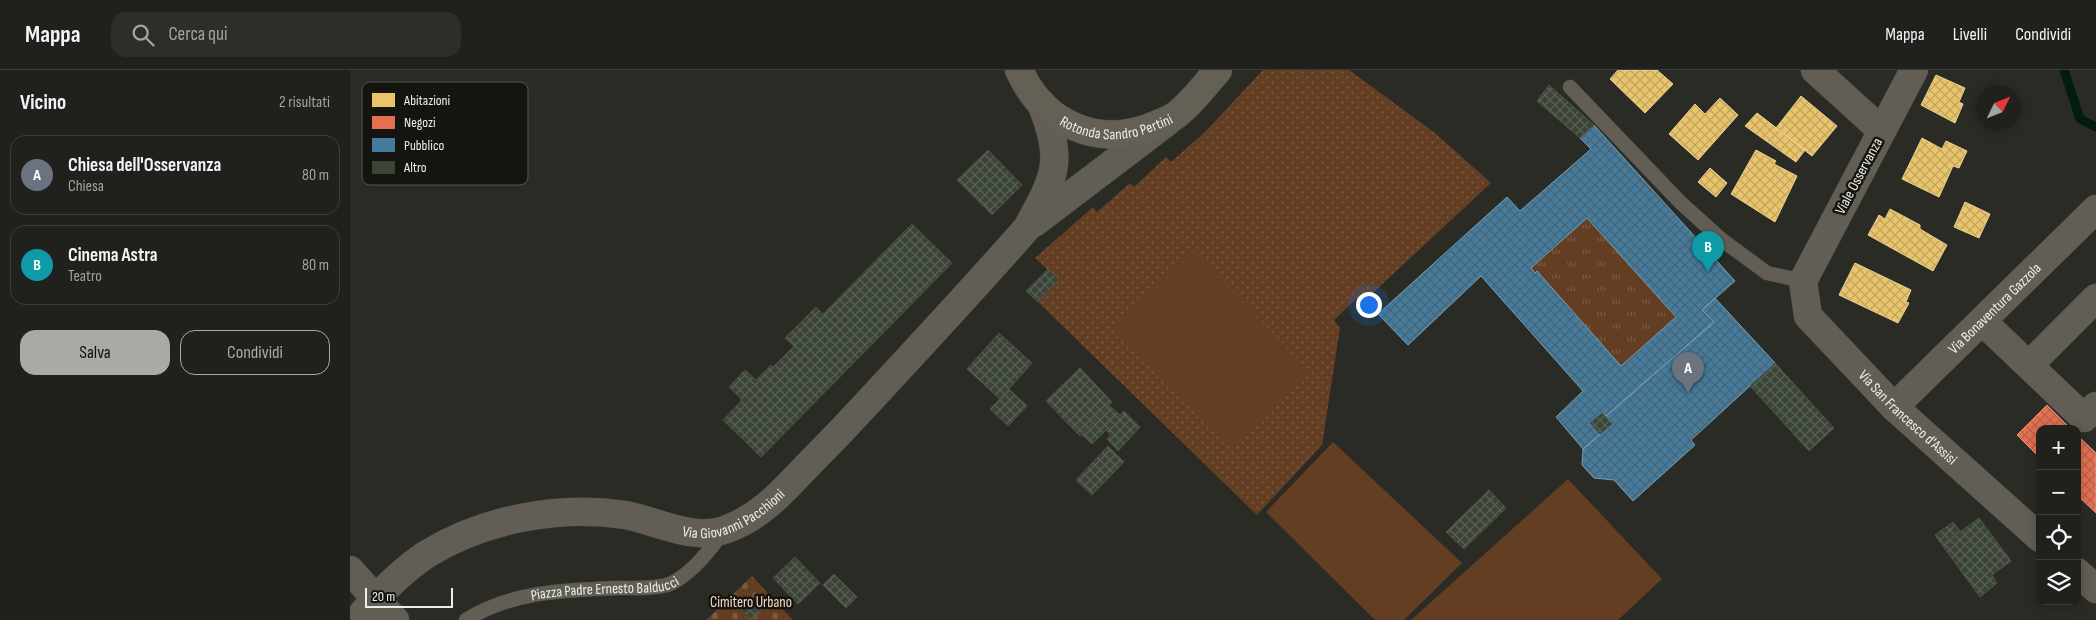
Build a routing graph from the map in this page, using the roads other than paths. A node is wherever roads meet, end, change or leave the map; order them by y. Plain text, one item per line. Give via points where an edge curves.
1 (1019, 70) edge
2 (1218, 70) edge
3 (1815, 70) edge
4 (1914, 70) edge
5 (1570, 86) dead end
6 (1041, 103) junction
7 (1175, 116) junction
8 (1882, 131) junction
9 (2096, 209) edge
10 (1027, 228) junction
11 (1803, 281) junction
12 (2096, 298) edge
13 (1982, 321) junction
14 (2029, 365) junction
15 (2096, 406) edge
16 (1894, 408) junction
17 (724, 530) junction
18 (2036, 534) edge
19 (350, 570) edge
20 (2081, 576) edge
21 (2096, 589) edge
22 (376, 597) junction
23 (357, 620) edge
24 (395, 620) edge
25 (466, 620) edge

1 - 6 street, Rotonda Sandro Pertini
2 - 7 street, Rotonda Sandro Pertini
3 - 8 street
4 - 8 street, Viale Osservanza
5 - 11 lane via 1722,240 1767,273
6 - 7 street, Rotonda Sandro Pertini via 1073,128 1115,135 1135,133
6 - 10 street, Via Giovanni Pacchioni via 1050,125 1055,169 1048,190
7 - 10 street, Via Giovanni Pacchioni
8 - 11 street, Viale Osservanza
9 - 13 street, Via Bonaventura Gazzola
10 - 17 street, Via Giovanni Pacchioni via 856,416 770,505 752,519
11 - 16 street, Via San Francesco d'Assisi via 1808,316
12 - 14 street
13 - 14 street
13 - 16 street, Via Bonaventura Gazzola
14 - 15 street via 2084,418
16 - 18 street, Via San Francesco d'Assisi
17 - 22 street, Via Giovanni Pacchioni via 689,532 625,516 574,512 525,517 487,527 426,555
17 - 25 lane, Piazza Padre Ernesto Balducci via 710,550 670,585 572,589 499,605
19 - 22 street
20 - 21 street
22 - 23 street, Via Giovanni Pacchioni
22 - 24 street

